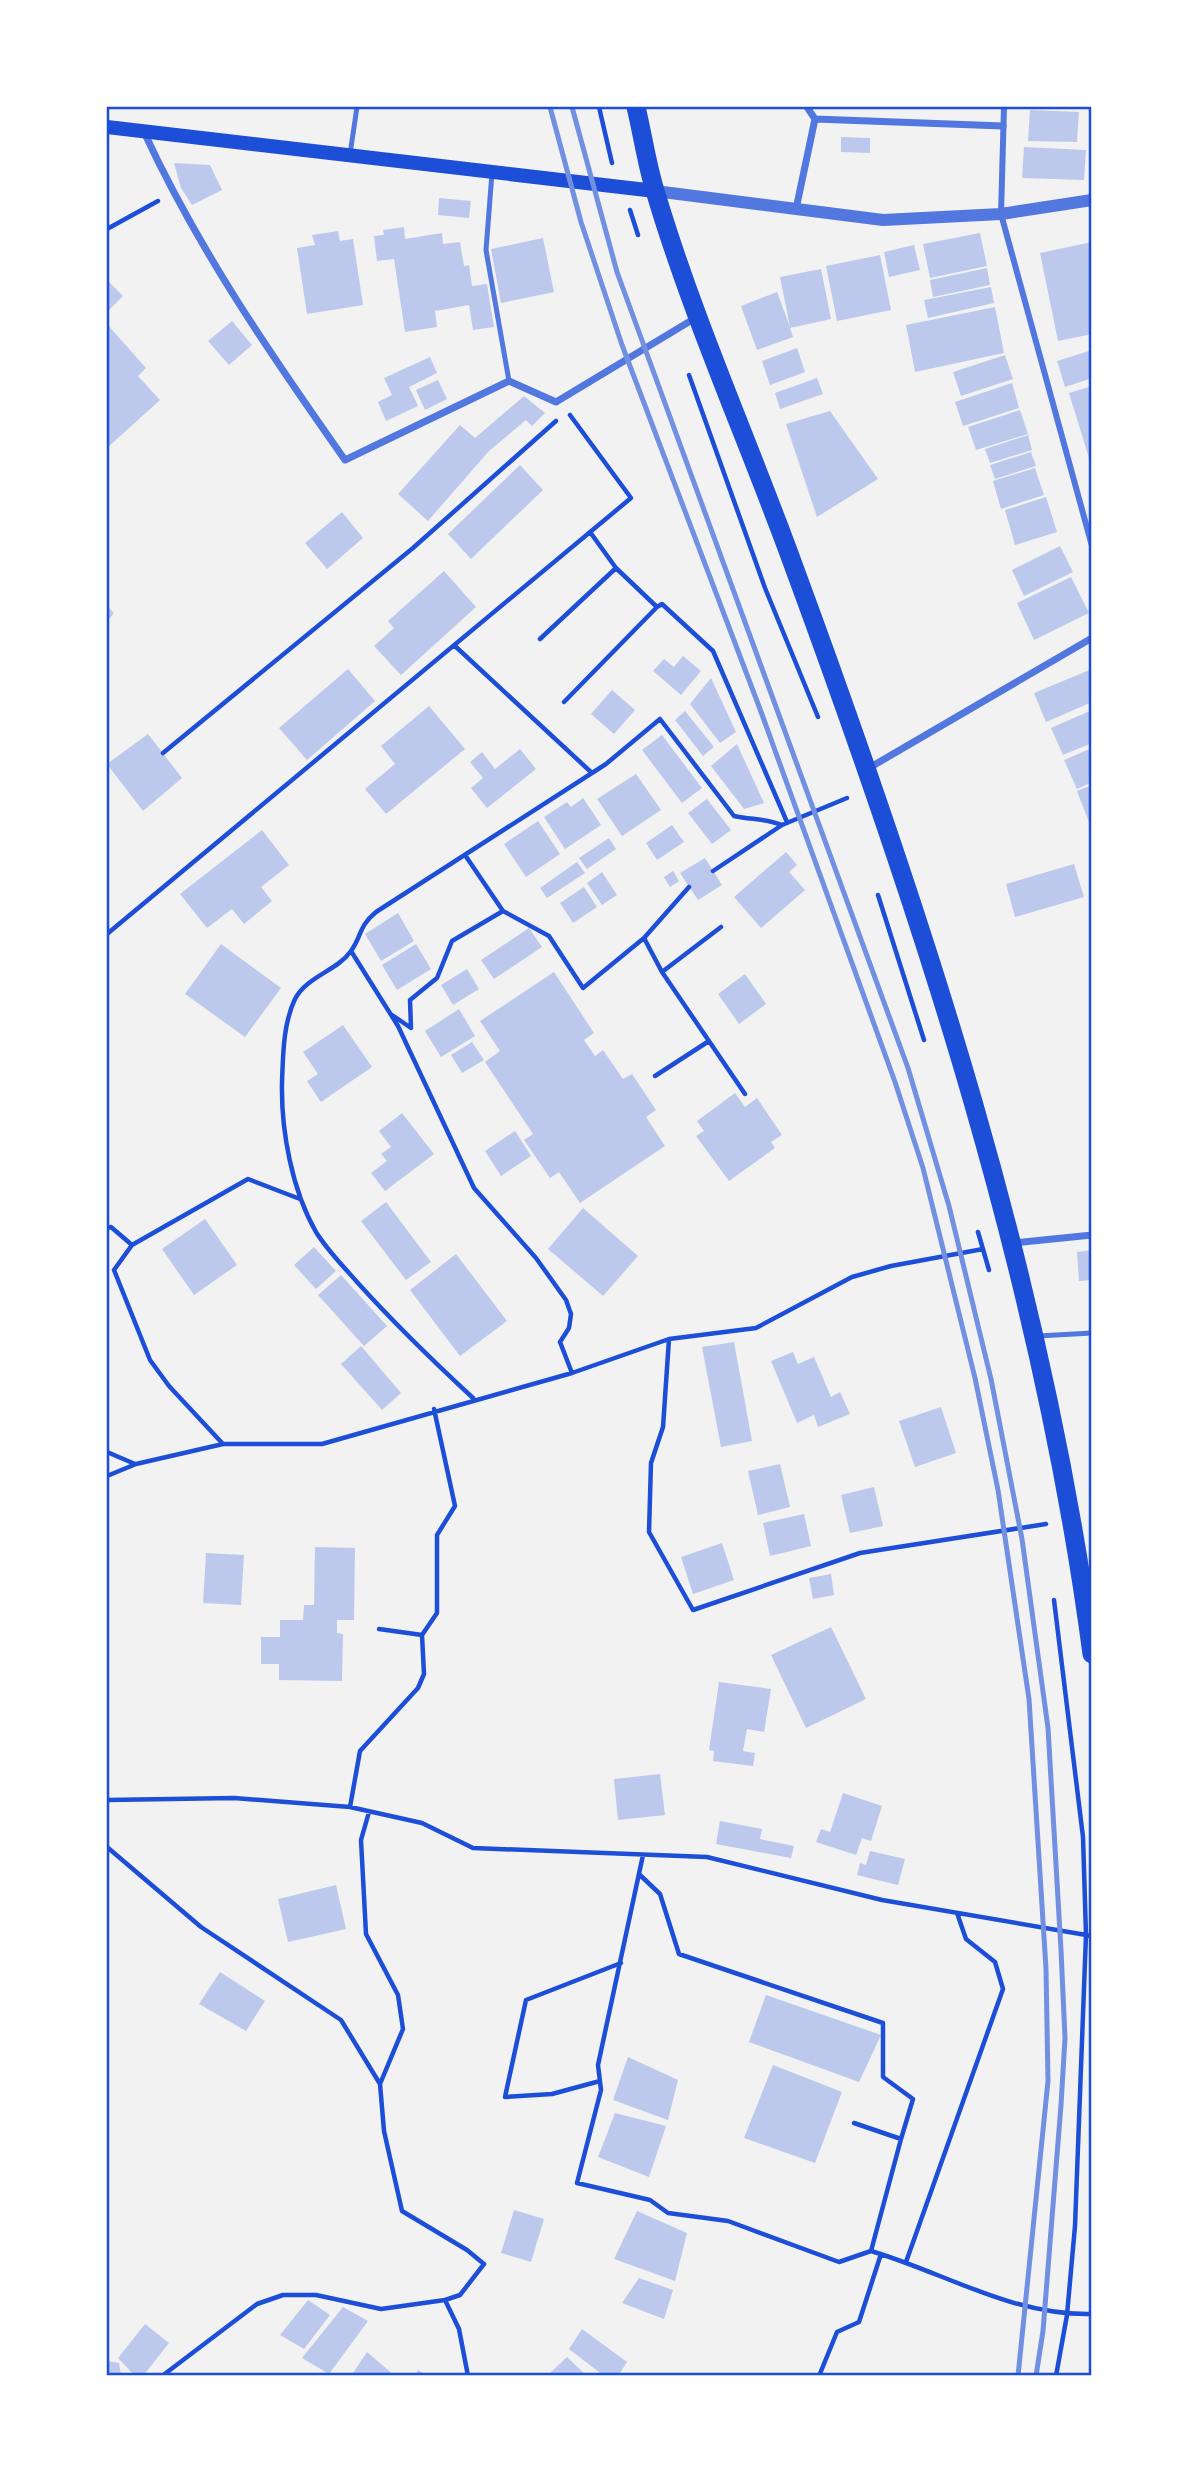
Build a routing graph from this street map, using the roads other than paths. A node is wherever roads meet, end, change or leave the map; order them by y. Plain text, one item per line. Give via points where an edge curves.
1 (357, 107) edge
2 (636, 107) edge
3 (807, 107) edge
4 (1004, 107) edge
5 (815, 118) junction
6 (1003, 126) junction
7 (107, 127) edge
8 (142, 129) junction
9 (349, 157) junction
10 (492, 172) junction
11 (655, 191) junction
12 (1092, 200) edge
13 (796, 209) junction
14 (1000, 214) junction
15 (698, 317) junction
16 (509, 381) junction
17 (1092, 546) edge
18 (1092, 639) edge
19 (866, 771) junction
20 (1092, 1235) edge
21 (1014, 1243) junction
22 (1092, 1333) edge
23 (1035, 1336) junction
24 (1092, 1654) edge

1 - 9 lane
2 - 11 highway
3 - 5 street
4 - 6 street
5 - 6 street
5 - 13 street
6 - 14 street
7 - 8 main road
8 - 9 main road
8 - 16 street via 172,193 268,352 345,460
9 - 10 main road
10 - 11 main road
10 - 16 lane via 486,250
11 - 13 street
11 - 15 highway
12 - 14 street
13 - 14 street via 883,220
14 - 17 street
15 - 16 street via 556,402
15 - 19 highway
18 - 19 street
19 - 21 highway via 915,914
20 - 21 street
21 - 23 highway
22 - 23 lane
23 - 24 highway via 1073,1520

